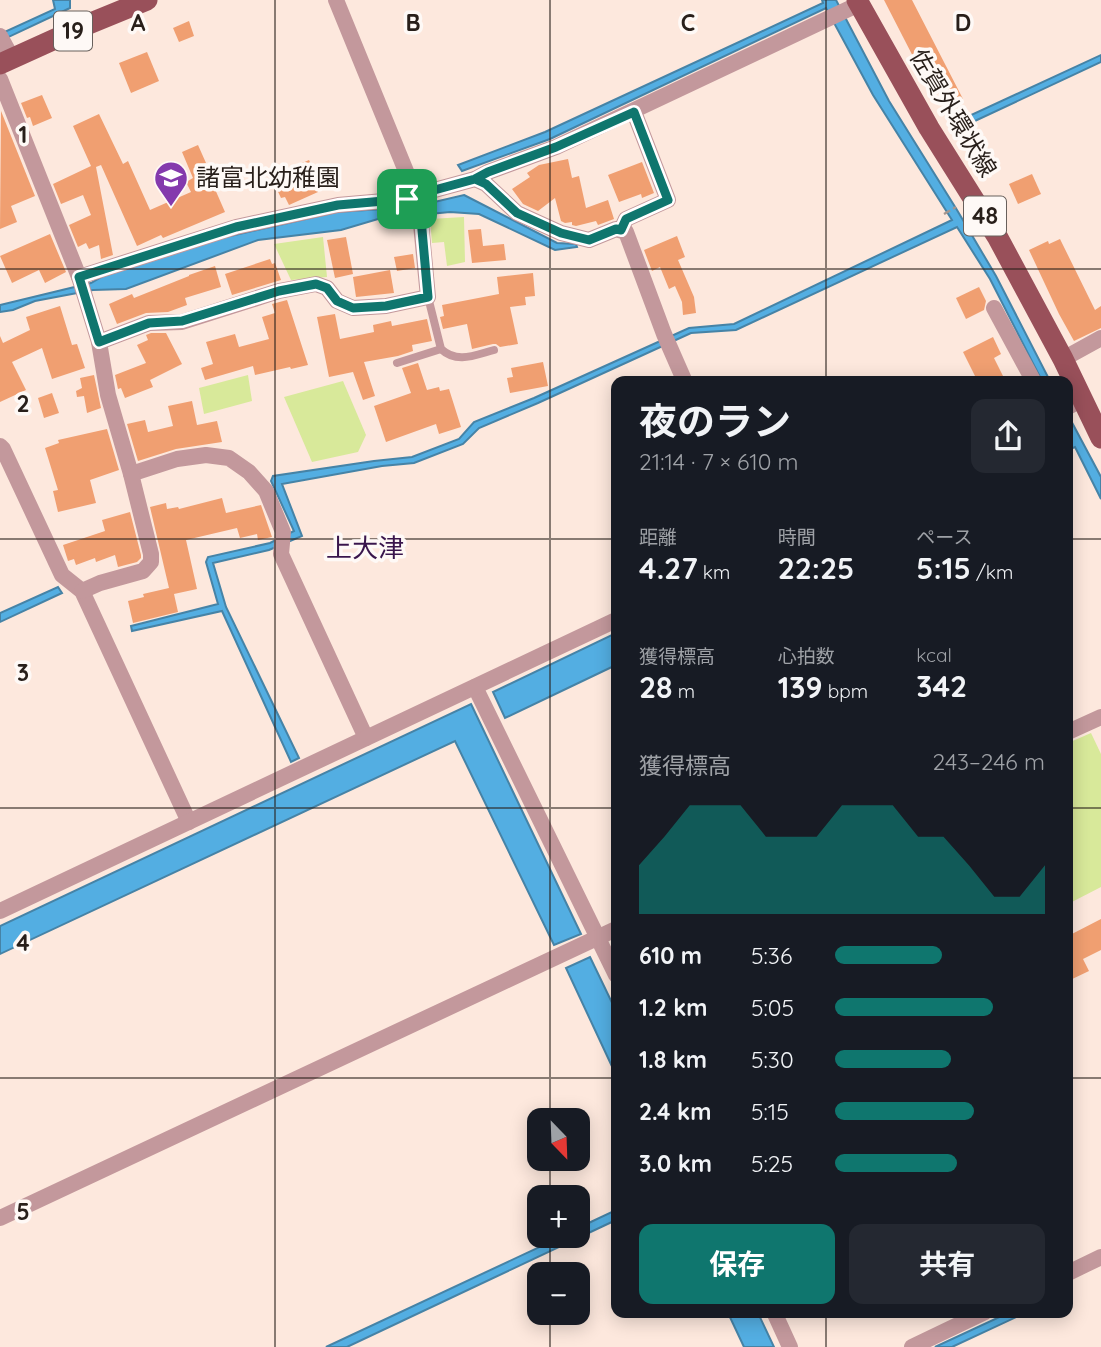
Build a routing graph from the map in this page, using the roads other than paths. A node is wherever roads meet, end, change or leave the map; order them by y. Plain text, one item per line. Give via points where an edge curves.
1 (147, 0) edge
2 (336, 0) edge
3 (854, 5) edge
4 (4, 50) edge
5 (0, 79) edge
6 (634, 112) junction
7 (475, 179) junction
8 (419, 205) junction
9 (621, 230) junction
10 (81, 285) junction
11 (428, 297) junction
12 (994, 308) dead end
13 (1101, 338) edge
14 (99, 342) junction
15 (441, 349) junction
16 (494, 350) dead end
17 (1063, 359) junction
18 (397, 363) dead end
19 (682, 376) edge
20 (1031, 376) edge
21 (1067, 376) edge
22 (1074, 403) edge
23 (1101, 438) edge
24 (0, 446) edge
25 (131, 474) junction
26 (82, 591) junction
27 (611, 622) edge
28 (475, 687) junction
29 (1100, 720) edge
30 (1073, 730) edge
31 (366, 738) junction
32 (189, 822) junction
33 (0, 911) edge
34 (611, 931) edge
35 (598, 937) junction
36 (611, 964) edge
37 (0, 1218) edge
38 (1101, 1257) edge
39 (1073, 1271) edge
40 (777, 1318) edge
41 (972, 1318) edge
42 (790, 1347) edge
43 (912, 1347) edge

1 - 4 main road, 19
2 - 8 street
3 - 6 street
3 - 17 main road, 佐賀外環状線 / 48 via 998,238
5 - 10 street
6 - 7 street
6 - 9 street via 668,200 626,219
7 - 8 street
7 - 9 street via 517,213 561,233 589,240
8 - 10 street via 407,199 338,205 236,227
8 - 11 street
9 - 19 street via 626,232
10 - 14 street
11 - 14 street via 353,308 316,284 182,321 149,323
11 - 15 lane
12 - 20 street
13 - 17 street
14 - 25 street via 108,395
15 - 16 lane via 458,358
15 - 18 lane
17 - 21 main road, 佐賀外環状線 / 48
22 - 23 main road, 佐賀外環状線 / 48
24 - 26 street via 62,575
25 - 26 street via 151,562 143,571
25 - 31 street via 206,455 229,458 266,491 283,540 281,554
26 - 32 street
27 - 28 street
28 - 31 street
28 - 35 street
29 - 30 street
31 - 32 street
32 - 33 street
34 - 35 street
35 - 36 street
35 - 37 street
38 - 39 street
40 - 42 street
41 - 43 street

